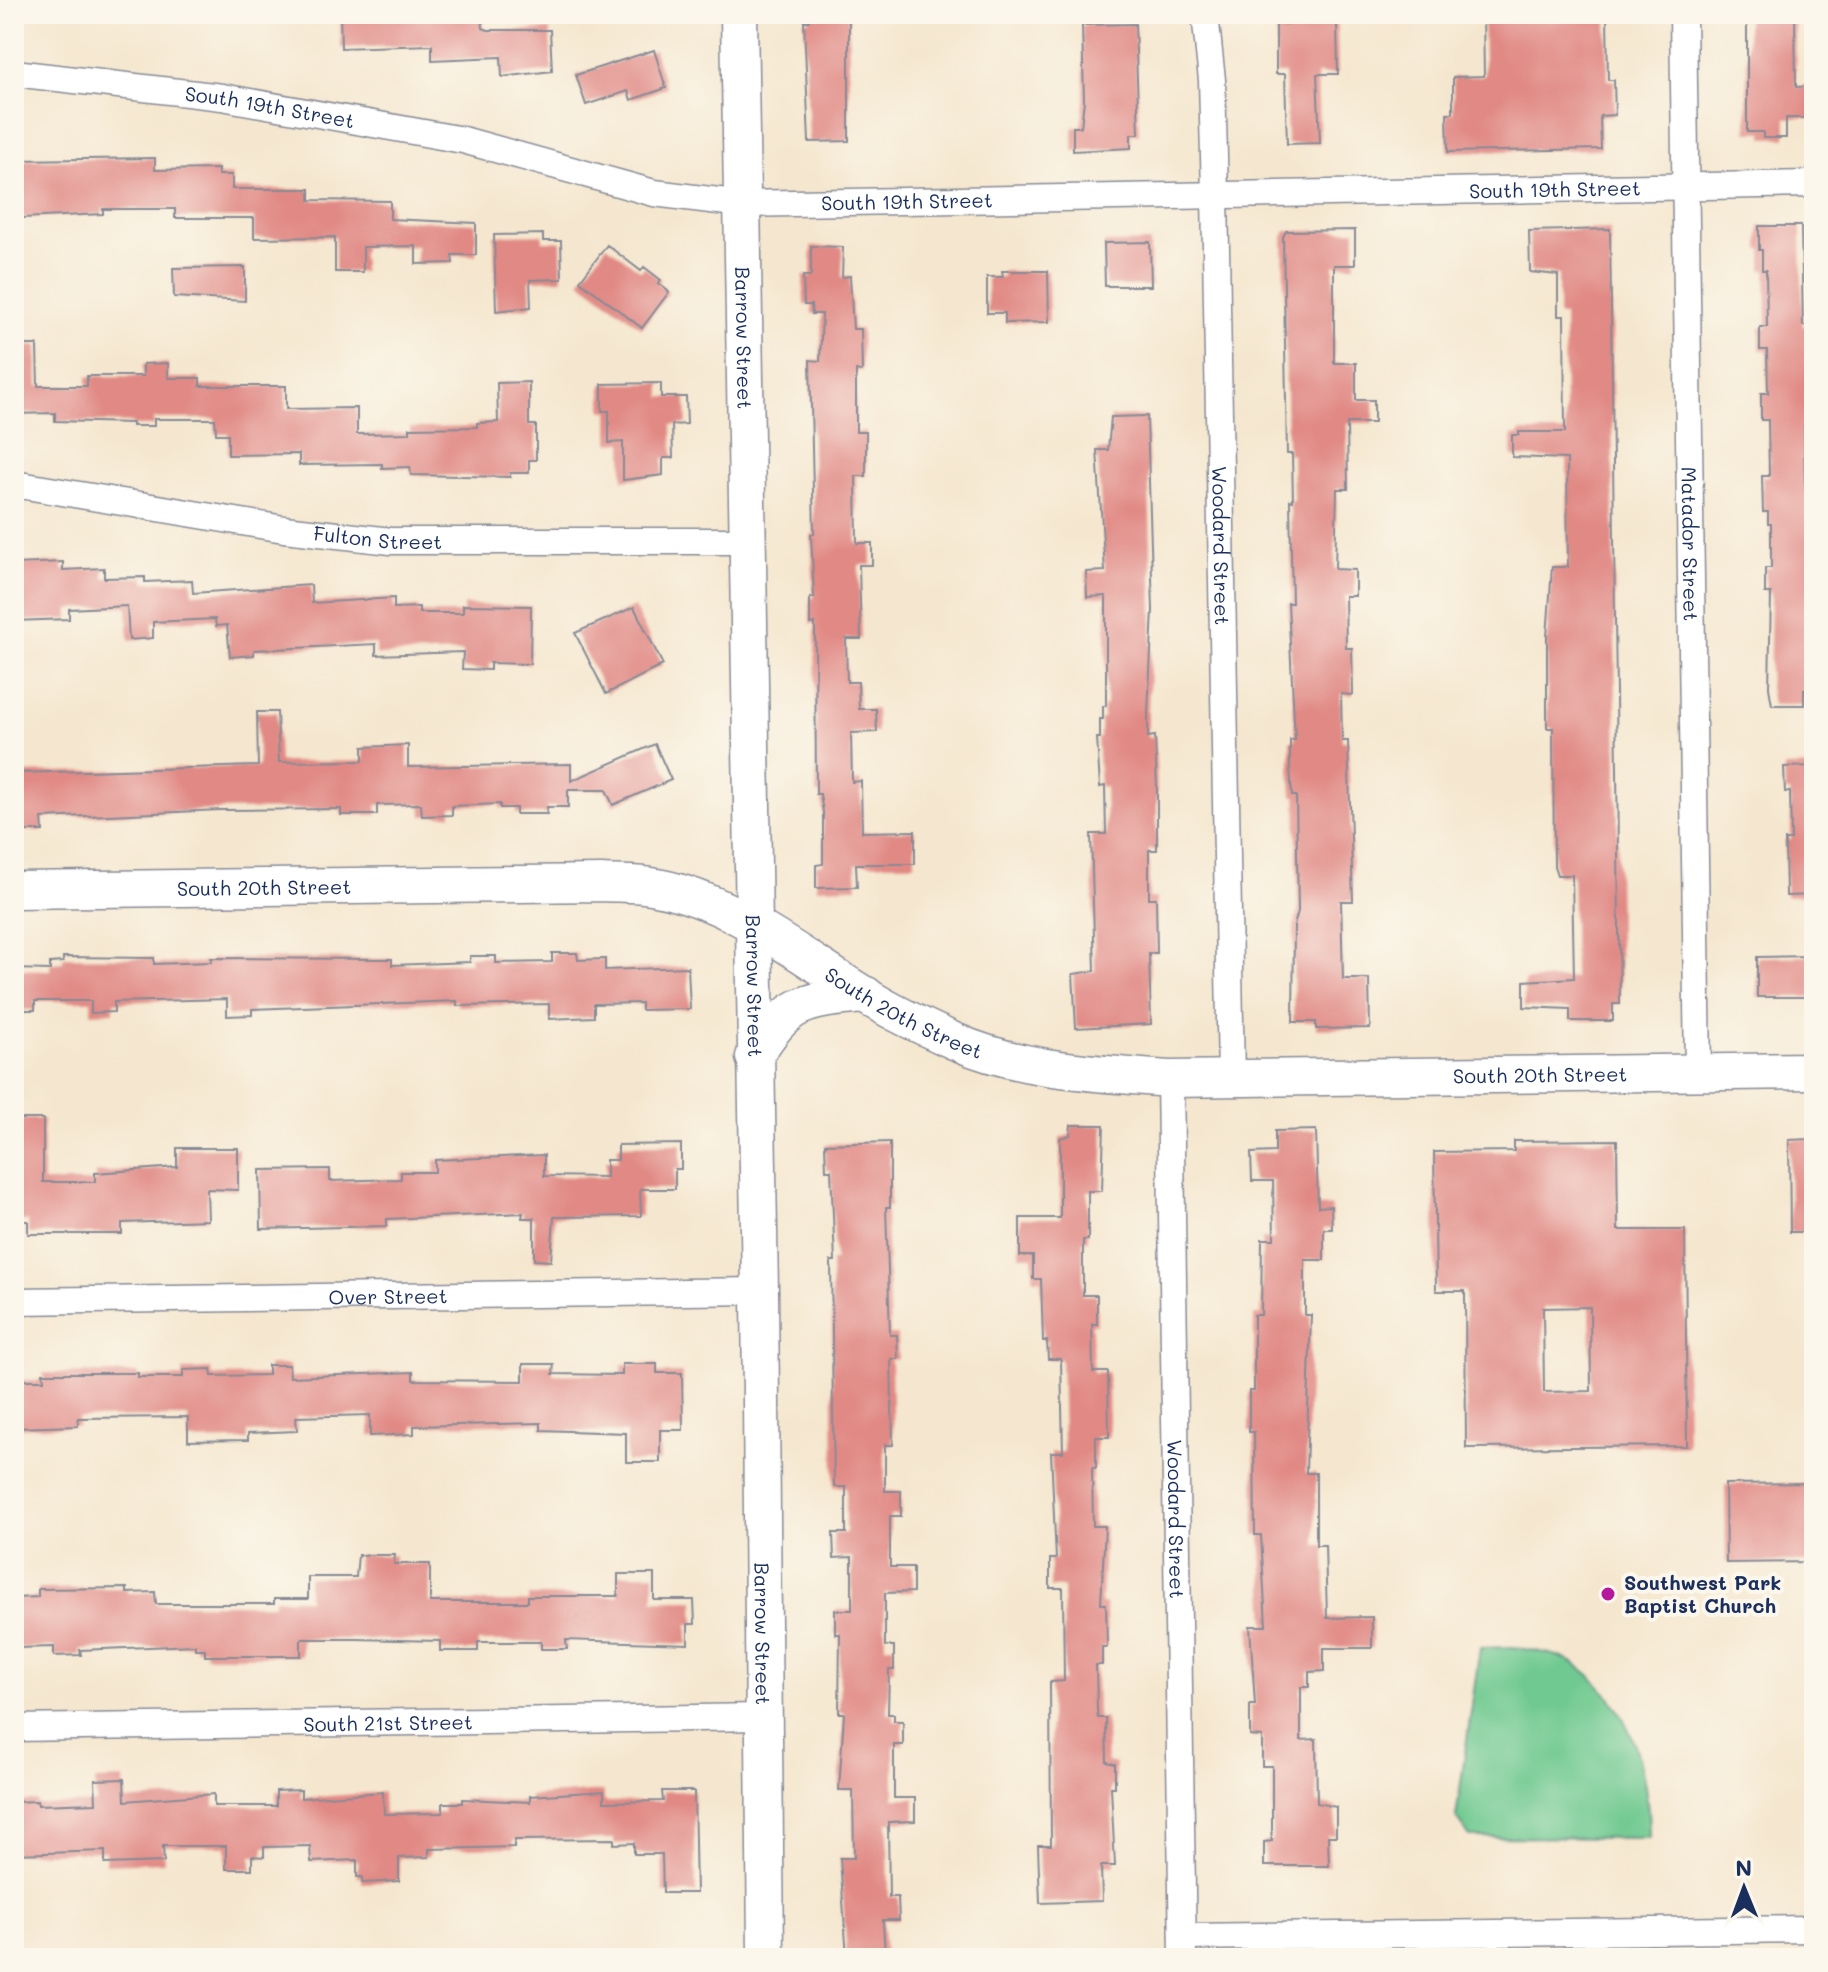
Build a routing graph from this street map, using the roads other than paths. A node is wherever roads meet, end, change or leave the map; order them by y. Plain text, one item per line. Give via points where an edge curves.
1 (739, 14) edge
2 (1205, 14) edge
3 (1683, 14) edge
4 (14, 73) edge
5 (1814, 184) edge
6 (1686, 186) junction
7 (1215, 194) junction
8 (743, 204) junction
9 (14, 484) edge
10 (747, 541) junction
11 (14, 890) edge
12 (751, 924) junction
13 (866, 995) junction
14 (754, 1057) junction
15 (1814, 1071) edge
16 (1698, 1072) junction
17 (1231, 1078) junction
18 (1170, 1079) junction
19 (760, 1291) junction
20 (14, 1301) edge
21 (763, 1717) junction
22 (14, 1728) edge
23 (1814, 1929) edge
24 (1183, 1947) edge
25 (766, 1958) edge

1 - 8 main road, Barrow Street
2 - 7 street, Woodard Street
3 - 6 street, Matador Street
4 - 8 street, South 19th Street via 222,97 448,137 654,193
5 - 6 street, South 19th Street
6 - 7 street, South 19th Street
6 - 16 street, Matador Street
7 - 8 street, South 19th Street
7 - 17 street, Woodard Street
8 - 10 main road, Barrow Street
9 - 10 street, Fulton Street via 284,529 391,541
10 - 12 main road, Barrow Street
11 - 12 main road, South 20th Street via 602,883 657,887
12 - 13 main road, South 20th Street
12 - 14 main road, Barrow Street
13 - 14 main road via 810,1001 792,1010 776,1021
13 - 18 main road, South 20th Street via 957,1042 1033,1066
14 - 19 main road, Barrow Street
15 - 16 main road, South 20th Street
16 - 17 main road, South 20th Street
17 - 18 main road, South 20th Street
18 - 24 street, Woodard Street
19 - 20 street, Over Street
19 - 21 main road, Barrow Street
21 - 22 street, South 21st Street
21 - 25 main road, Barrow Street
23 - 24 street

